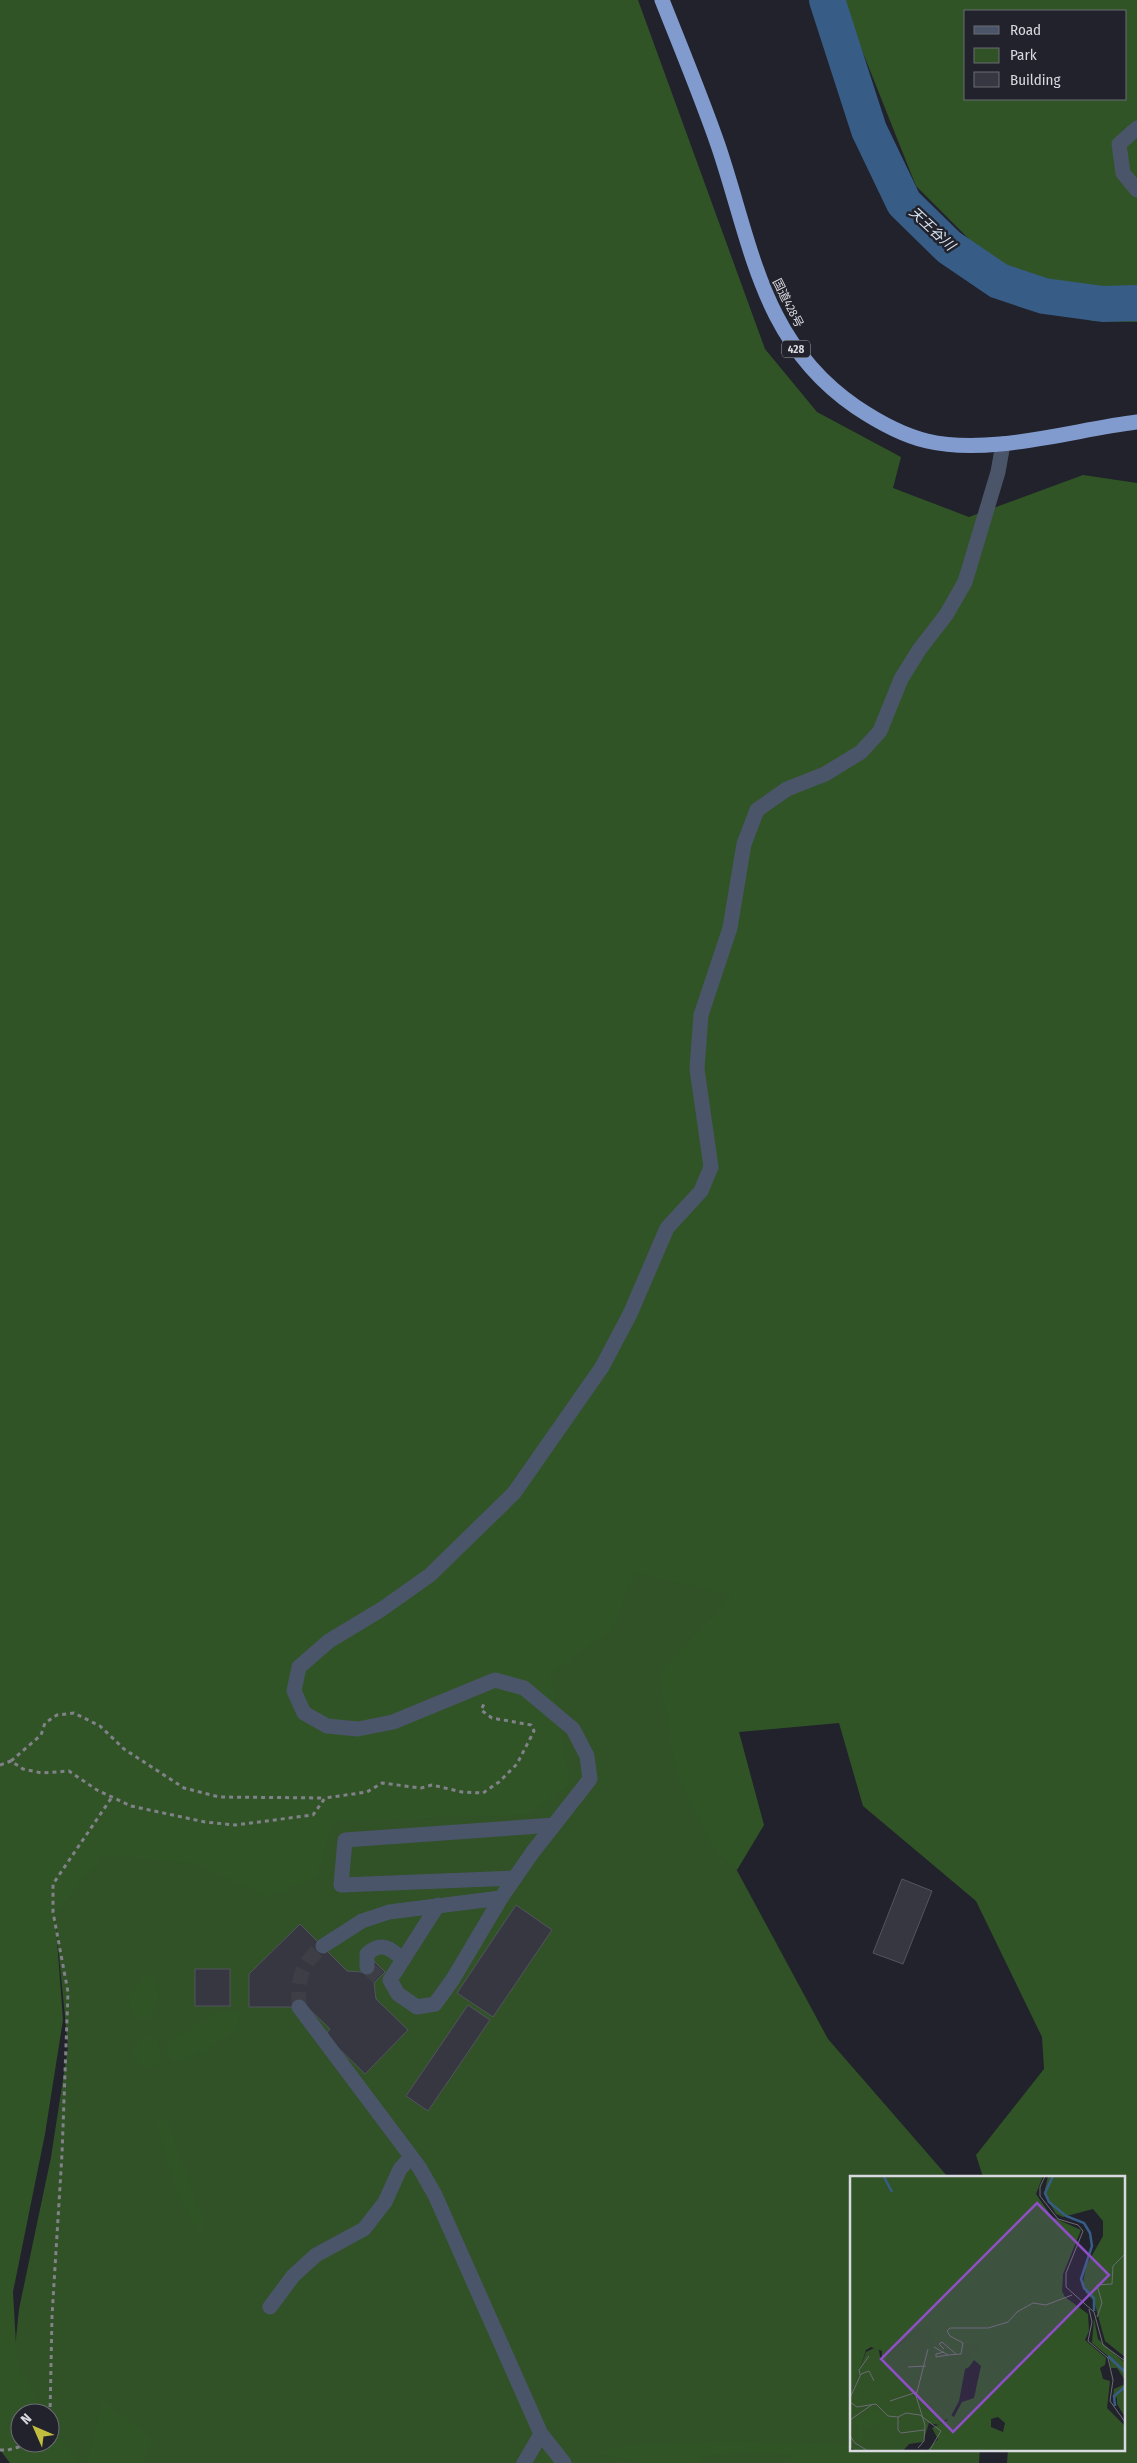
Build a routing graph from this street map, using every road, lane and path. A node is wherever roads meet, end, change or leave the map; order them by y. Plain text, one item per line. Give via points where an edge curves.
1 (662, 0) edge
2 (1137, 128) edge
3 (1137, 190) edge
4 (1137, 422) edge
5 (1003, 444) junction
6 (502, 1682) junction
7 (11, 1761) junction
8 (0, 1765) edge
9 (112, 1797) junction
10 (326, 1798) junction
11 (554, 1825) junction
12 (515, 1878) junction
13 (501, 1898) junction
14 (438, 1905) junction
15 (323, 1946) tunnel mouth
16 (402, 1960) junction
17 (367, 1967) dead end
18 (299, 2007) tunnel mouth
19 (411, 2157) junction
20 (270, 2307) dead end
21 (50, 2403) edge
22 (541, 2434) junction
23 (524, 2463) edge
24 (564, 2463) edge

1 - 5 highway, 国道428号 / 428 via 718,145 760,284 778,321 802,358 848,401 897,430 927,441
2 - 3 street via 1119,144 1123,173
4 - 5 highway, 国道428号 / 428
5 - 6 street via 998,472 965,582 946,615 918,650 901,680 880,731 861,752 826,774 787,790 757,810 744,844 730,928 701,1016 697,1069 711,1167 701,1191 667,1228 630,1314 602,1367 514,1493 430,1575 329,1641 299,1667 294,1691 304,1713 327,1726 358,1729 393,1722 495,1680
6 - 10 path via 481,1710 492,1718 531,1725 534,1731 517,1764 483,1793 382,1782 367,1792
6 - 11 street via 524,1688 573,1729 588,1756 590,1779
7 - 8 path
7 - 9 path via 23,1769 42,1773 69,1771
7 - 10 path via 41,1734 45,1723 56,1715 74,1713 100,1726 124,1749 184,1788 219,1797
9 - 10 path via 131,1806 235,1825 313,1815
9 - 21 path via 53,1884 53,1912 68,1992
11 - 12 street
11 - 12 street via 345,1840 341,1886
12 - 13 street
13 - 14 street
13 - 16 street via 435,2004 417,2007 384,1979
14 - 15 street via 389,1912 362,1921
14 - 16 street
16 - 17 street via 392,1948 382,1946 367,1954
18 - 19 street
19 - 20 street via 400,2169 384,2202 364,2229 316,2255 293,2276
19 - 22 street via 435,2195
22 - 23 street
22 - 24 street

